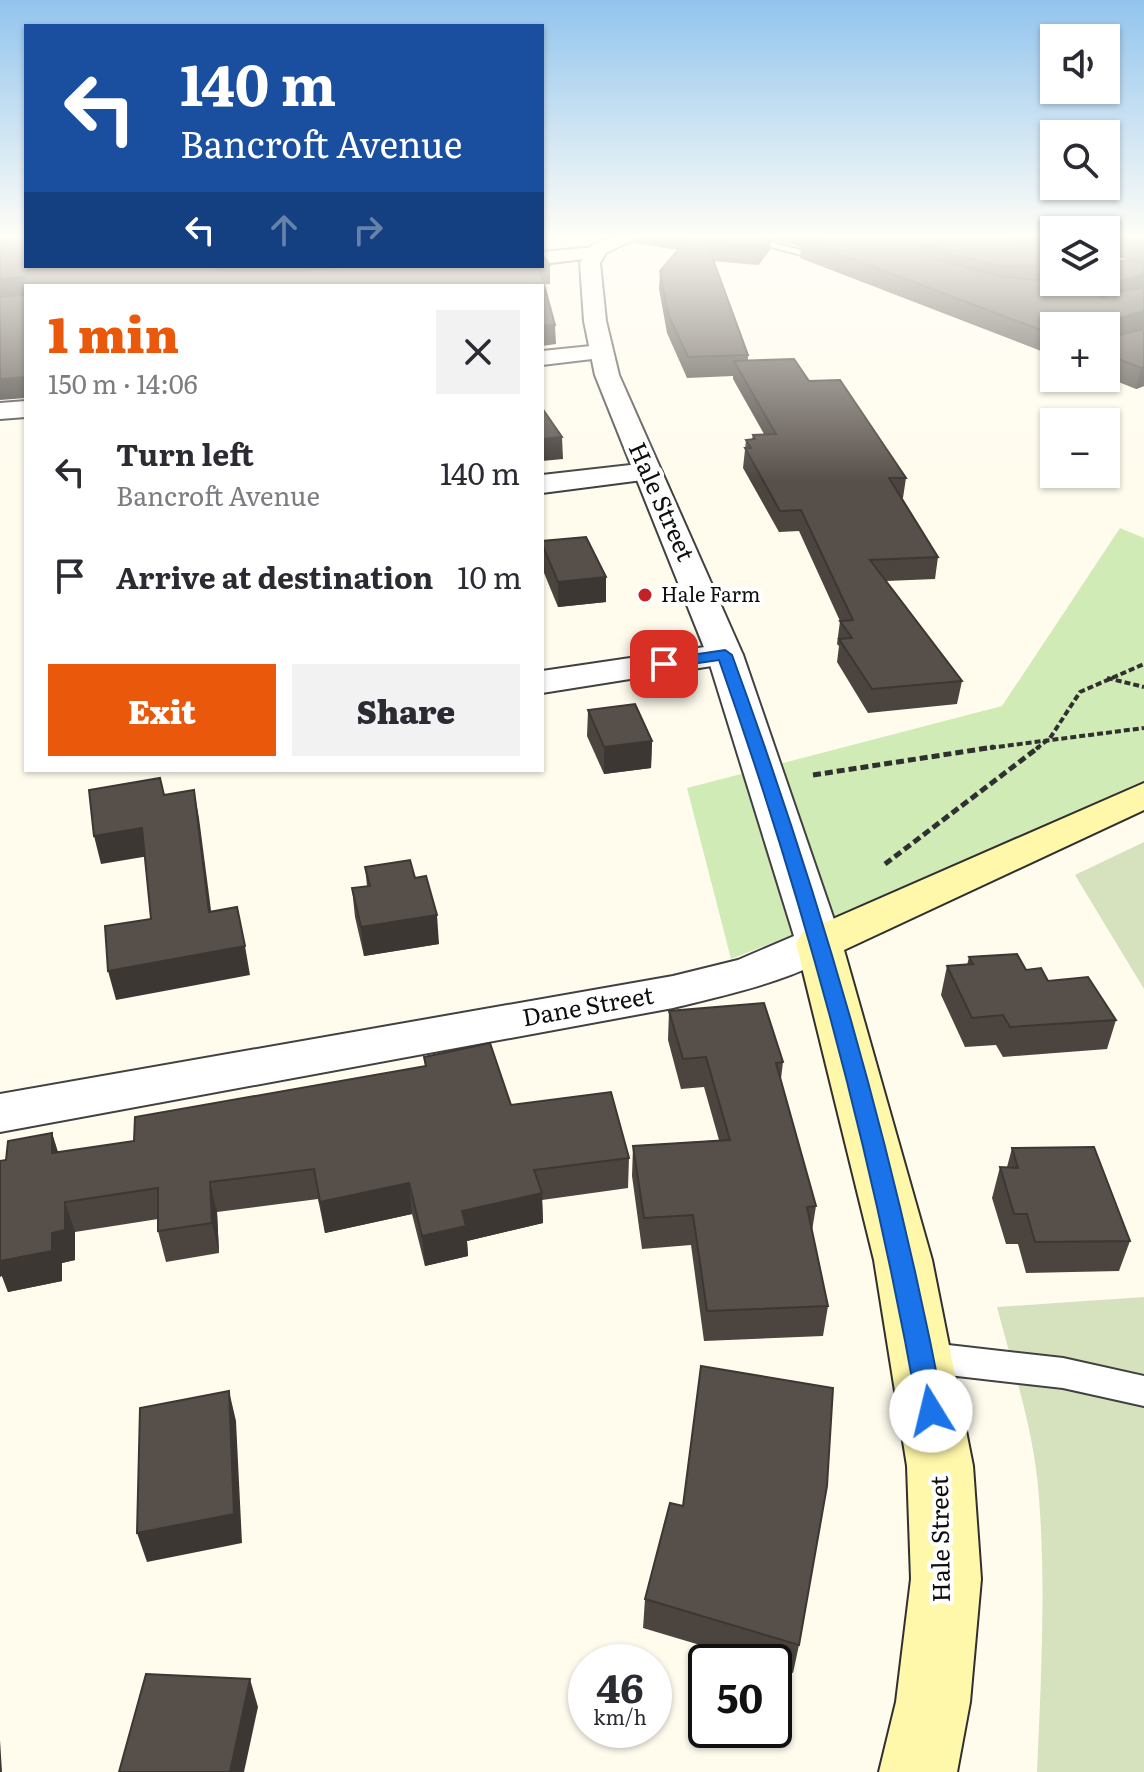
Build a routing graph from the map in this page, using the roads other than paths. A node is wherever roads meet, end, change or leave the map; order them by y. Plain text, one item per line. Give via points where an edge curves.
1 (595, 317) edge
2 (601, 352) junction
3 (544, 358) edge
4 (24, 409) edge
5 (0, 411) edge
6 (648, 472) junction
7 (544, 484) edge
8 (725, 655) junction
9 (544, 682) edge
10 (1144, 795) edge
11 (819, 943) junction
12 (0, 1113) edge
13 (922, 1357) junction
14 (1144, 1391) edge
15 (918, 1772) edge

1 - 2 street, Hale Street
2 - 3 street
2 - 6 street, Hale Street
4 - 5 street
6 - 7 street
6 - 8 street, Hale Street
8 - 9 street
8 - 11 street, Hale Street
10 - 11 main road, Dane Street
11 - 12 street, Dane Street via 752,972 673,992
11 - 13 main road, Hale Street via 903,1260
13 - 14 lane via 1012,1366
13 - 15 main road, Hale Street via 940,1466 946,1579 933,1702

